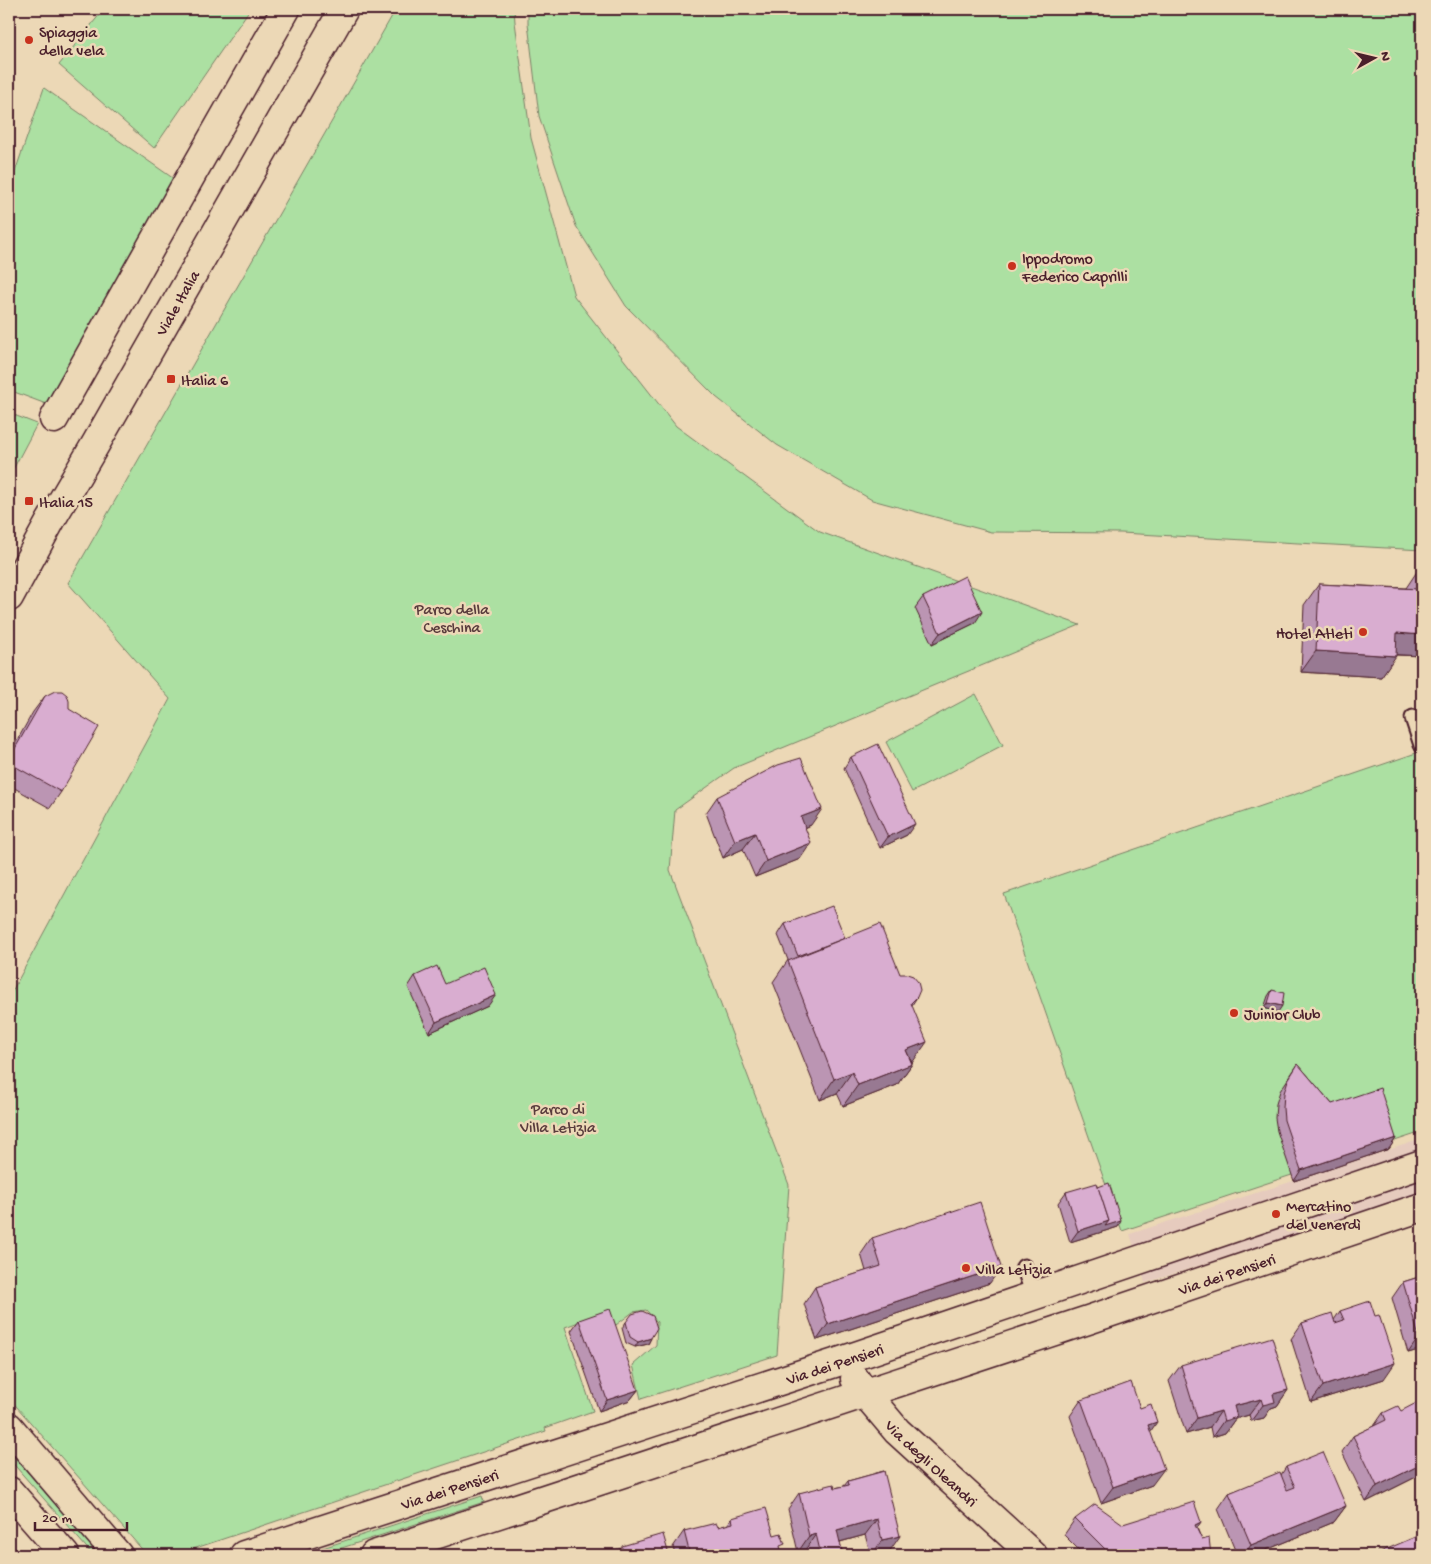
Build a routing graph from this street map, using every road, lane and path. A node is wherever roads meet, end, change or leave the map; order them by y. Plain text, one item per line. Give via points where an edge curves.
1 (286, 9) edge
2 (344, 9) edge
3 (54, 419) dead end
4 (9, 597) edge
5 (1413, 718) dead end
6 (1422, 745) edge
7 (1422, 1164) edge
8 (1422, 1207) edge
9 (1024, 1267) dead end
10 (1034, 1295) junction
11 (841, 1361) junction
12 (865, 1394) junction
13 (9, 1427) edge
14 (9, 1491) edge
15 (65, 1555) edge
16 (118, 1555) edge
17 (244, 1555) edge
18 (374, 1555) edge
19 (1033, 1555) edge

1 - 3 street
2 - 4 street, Viale Italia
5 - 6 lane
7 - 10 street, Via dei Pensieri
8 - 12 street, Via dei Pensieri
9 - 10 lane
10 - 11 street, Via dei Pensieri
11 - 12 street, Via degli Oleandri
11 - 17 street, Via dei Pensieri
12 - 18 street, Via dei Pensieri
12 - 19 street, Via degli Oleandri via 897,1431
13 - 16 street
14 - 15 street

